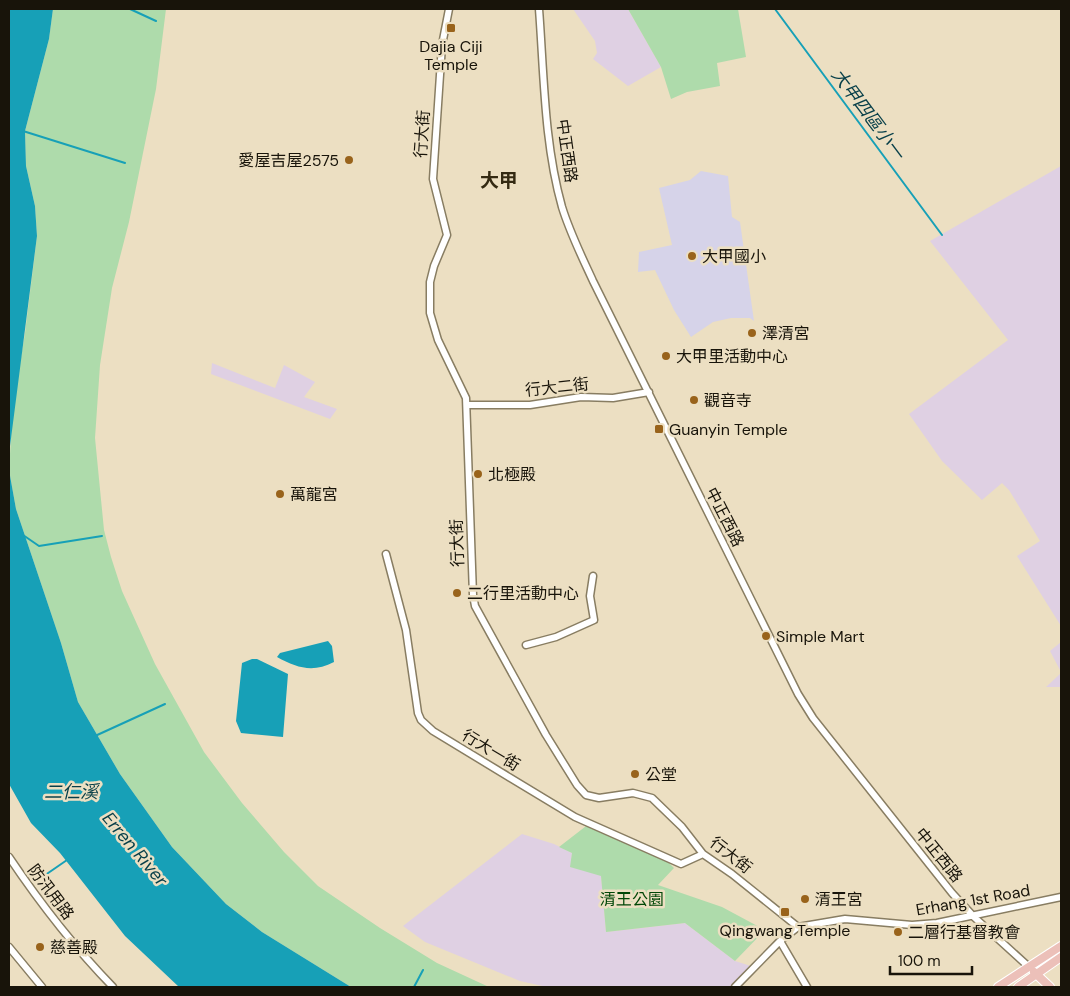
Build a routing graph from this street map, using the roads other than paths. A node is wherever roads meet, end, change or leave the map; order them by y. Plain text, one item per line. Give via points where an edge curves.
1 (449, 9) edge
2 (539, 9) edge
3 (649, 392) junction
4 (467, 405) junction
5 (386, 554) dead end
6 (593, 576) dead end
7 (526, 645) dead end
8 (703, 854) junction
9 (9, 857) edge
10 (1061, 897) edge
11 (974, 917) junction
12 (798, 927) junction
13 (780, 941) junction
14 (1061, 946) edge
15 (9, 947) edge
16 (1061, 957) edge
17 (1029, 967) junction
18 (1037, 974) junction
19 (42, 987) edge
20 (113, 987) edge
21 (735, 987) edge
22 (807, 987) edge
23 (998, 987) edge
24 (1018, 987) edge
25 (1050, 987) edge

1 - 4 street, 行大街 via 442,45 433,179 447,235 430,282 430,313 438,340
2 - 3 street, 中正西路 via 550,149 562,206 579,250
3 - 4 street, 行大二街 via 530,405
3 - 11 street, 中正西路 via 806,708
4 - 8 street, 行大街 via 475,606 567,771 586,795 599,798 633,793 652,798 682,827
5 - 8 street, 行大一街 via 406,630 418,713 425,724 598,828 681,864
6 - 7 street via 590,596 594,620 556,637
8 - 12 street, 行大街
9 - 20 street, 防汛用路 via 82,955
10 - 11 street, Erhang 1st Road
11 - 12 street, Erhang 1st Road via 912,925 845,919
11 - 17 street, 中正西路
12 - 13 street, Erhang 1st Road
13 - 21 street, Erhang 1st Road
13 - 22 street
14 - 17 main road
15 - 19 street
16 - 18 main road
17 - 18 main road
17 - 23 main road
18 - 24 main road
18 - 25 main road

